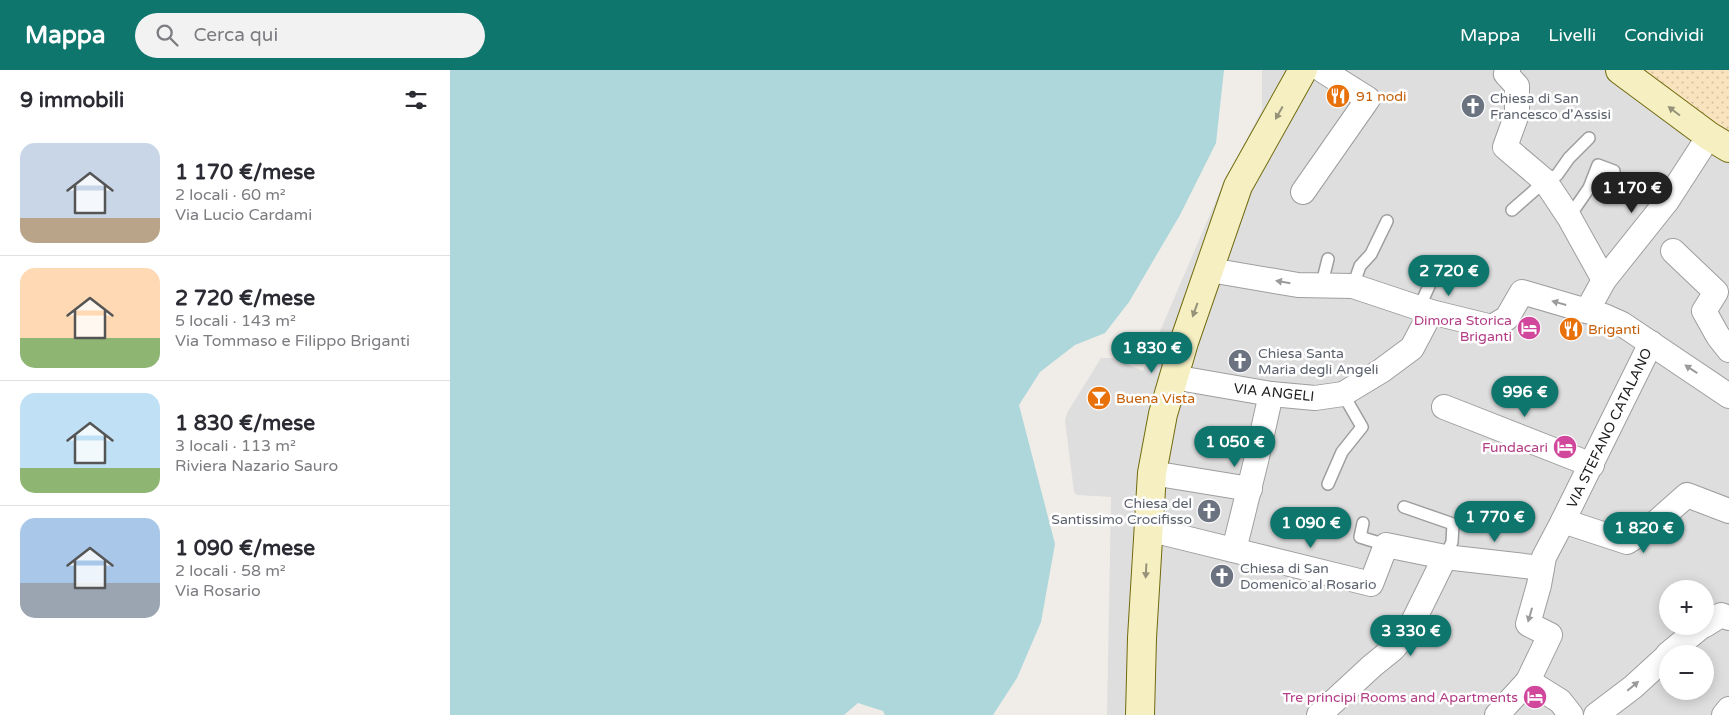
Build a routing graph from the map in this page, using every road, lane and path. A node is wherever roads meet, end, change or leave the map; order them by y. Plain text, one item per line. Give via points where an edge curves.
1 (1303, 70) edge
2 (1322, 70) edge
3 (1620, 70) edge
4 (1505, 71) edge
5 (1589, 138) dead end
6 (1719, 142) edge
7 (1614, 171) dead end
8 (1545, 181) junction
9 (1303, 192) dead end
10 (1512, 210) dead end
11 (1569, 217) junction
12 (1387, 221) dead end
13 (1673, 251) dead end
14 (1328, 259) dead end
15 (1420, 269) dead end
16 (1210, 270) junction
17 (1604, 280) junction
18 (1352, 286) junction
19 (1321, 287) junction
20 (1425, 310) junction
21 (1586, 311) junction
22 (1651, 343) junction
23 (1729, 350) edge
24 (1173, 377) junction
25 (1727, 390) edge
26 (1270, 394) junction
27 (1343, 394) junction
28 (1444, 406) dead end
29 (1592, 465) junction
30 (1152, 473) junction
31 (1328, 484) dead end
32 (1250, 489) junction
33 (1404, 507) dead end
34 (1729, 511) edge
35 (1563, 521) junction
36 (1363, 523) dead end
37 (1148, 529) junction
38 (1386, 545) junction
39 (1234, 550) junction
40 (1445, 557) junction
41 (1542, 568) junction
42 (1729, 618) edge
43 (1714, 619) edge
44 (1692, 635) edge
45 (1679, 645) edge
46 (1659, 662) edge
47 (1528, 681) junction
48 (1729, 709) edge
49 (1140, 715) edge
50 (1320, 715) edge
51 (1497, 715) edge
52 (1571, 715) edge
53 (1596, 715) edge
54 (1724, 715) edge

1 -> 16 street via 1238,186
2 - 9 street via 1368,99
6 -> 3 street
4 - 8 street via 1518,86 1516,114 1505,147
5 - 8 lane via 1557,176
6 - 17 street via 1666,201
7 - 11 lane via 1598,165 1589,188
8 - 10 lane
8 - 11 street
11 - 17 street
12 - 18 lane
13 - 23 street via 1716,292 1704,310
14 - 19 lane
15 - 20 lane via 1434,275
19 -> 16 street
16 -> 24 street
17 - 21 street
18 - 19 street
18 - 20 street
21 -> 20 street via 1522,292 1507,318 1492,327
20 - 27 street, VIA ANGELI via 1412,348
21 - 22 street via 1622,324
25 -> 22 street
22 - 29 street, VIA STEFANO CATALANO
24 - 26 street, VIA ANGELI
24 - 30 street
26 - 27 street, VIA ANGELI via 1315,398
26 - 32 street
27 - 31 lane via 1362,427 1342,452
28 - 29 street
29 - 35 street, VIA STEFANO CATALANO
30 - 32 street
30 - 37 street
32 - 39 street
33 - 40 lane via 1453,524 1452,542
34 - 35 street via 1687,496 1652,526 1627,542
35 - 41 street, VIA STEFANO CATALANO via 1544,557
36 - 38 lane via 1360,537
37 - 39 street
37 -> 49 street
38 - 39 street via 1371,584
38 - 40 street
40 - 41 street
40 - 50 street via 1409,630 1393,649
41 -> 47 street, VIA STEFANO CATALANO via 1528,624 1550,635
42 - 43 street via 1721,615
44 - 45 street
53 -> 46 street
47 - 51 street
47 - 52 street via 1560,701
48 - 54 street

